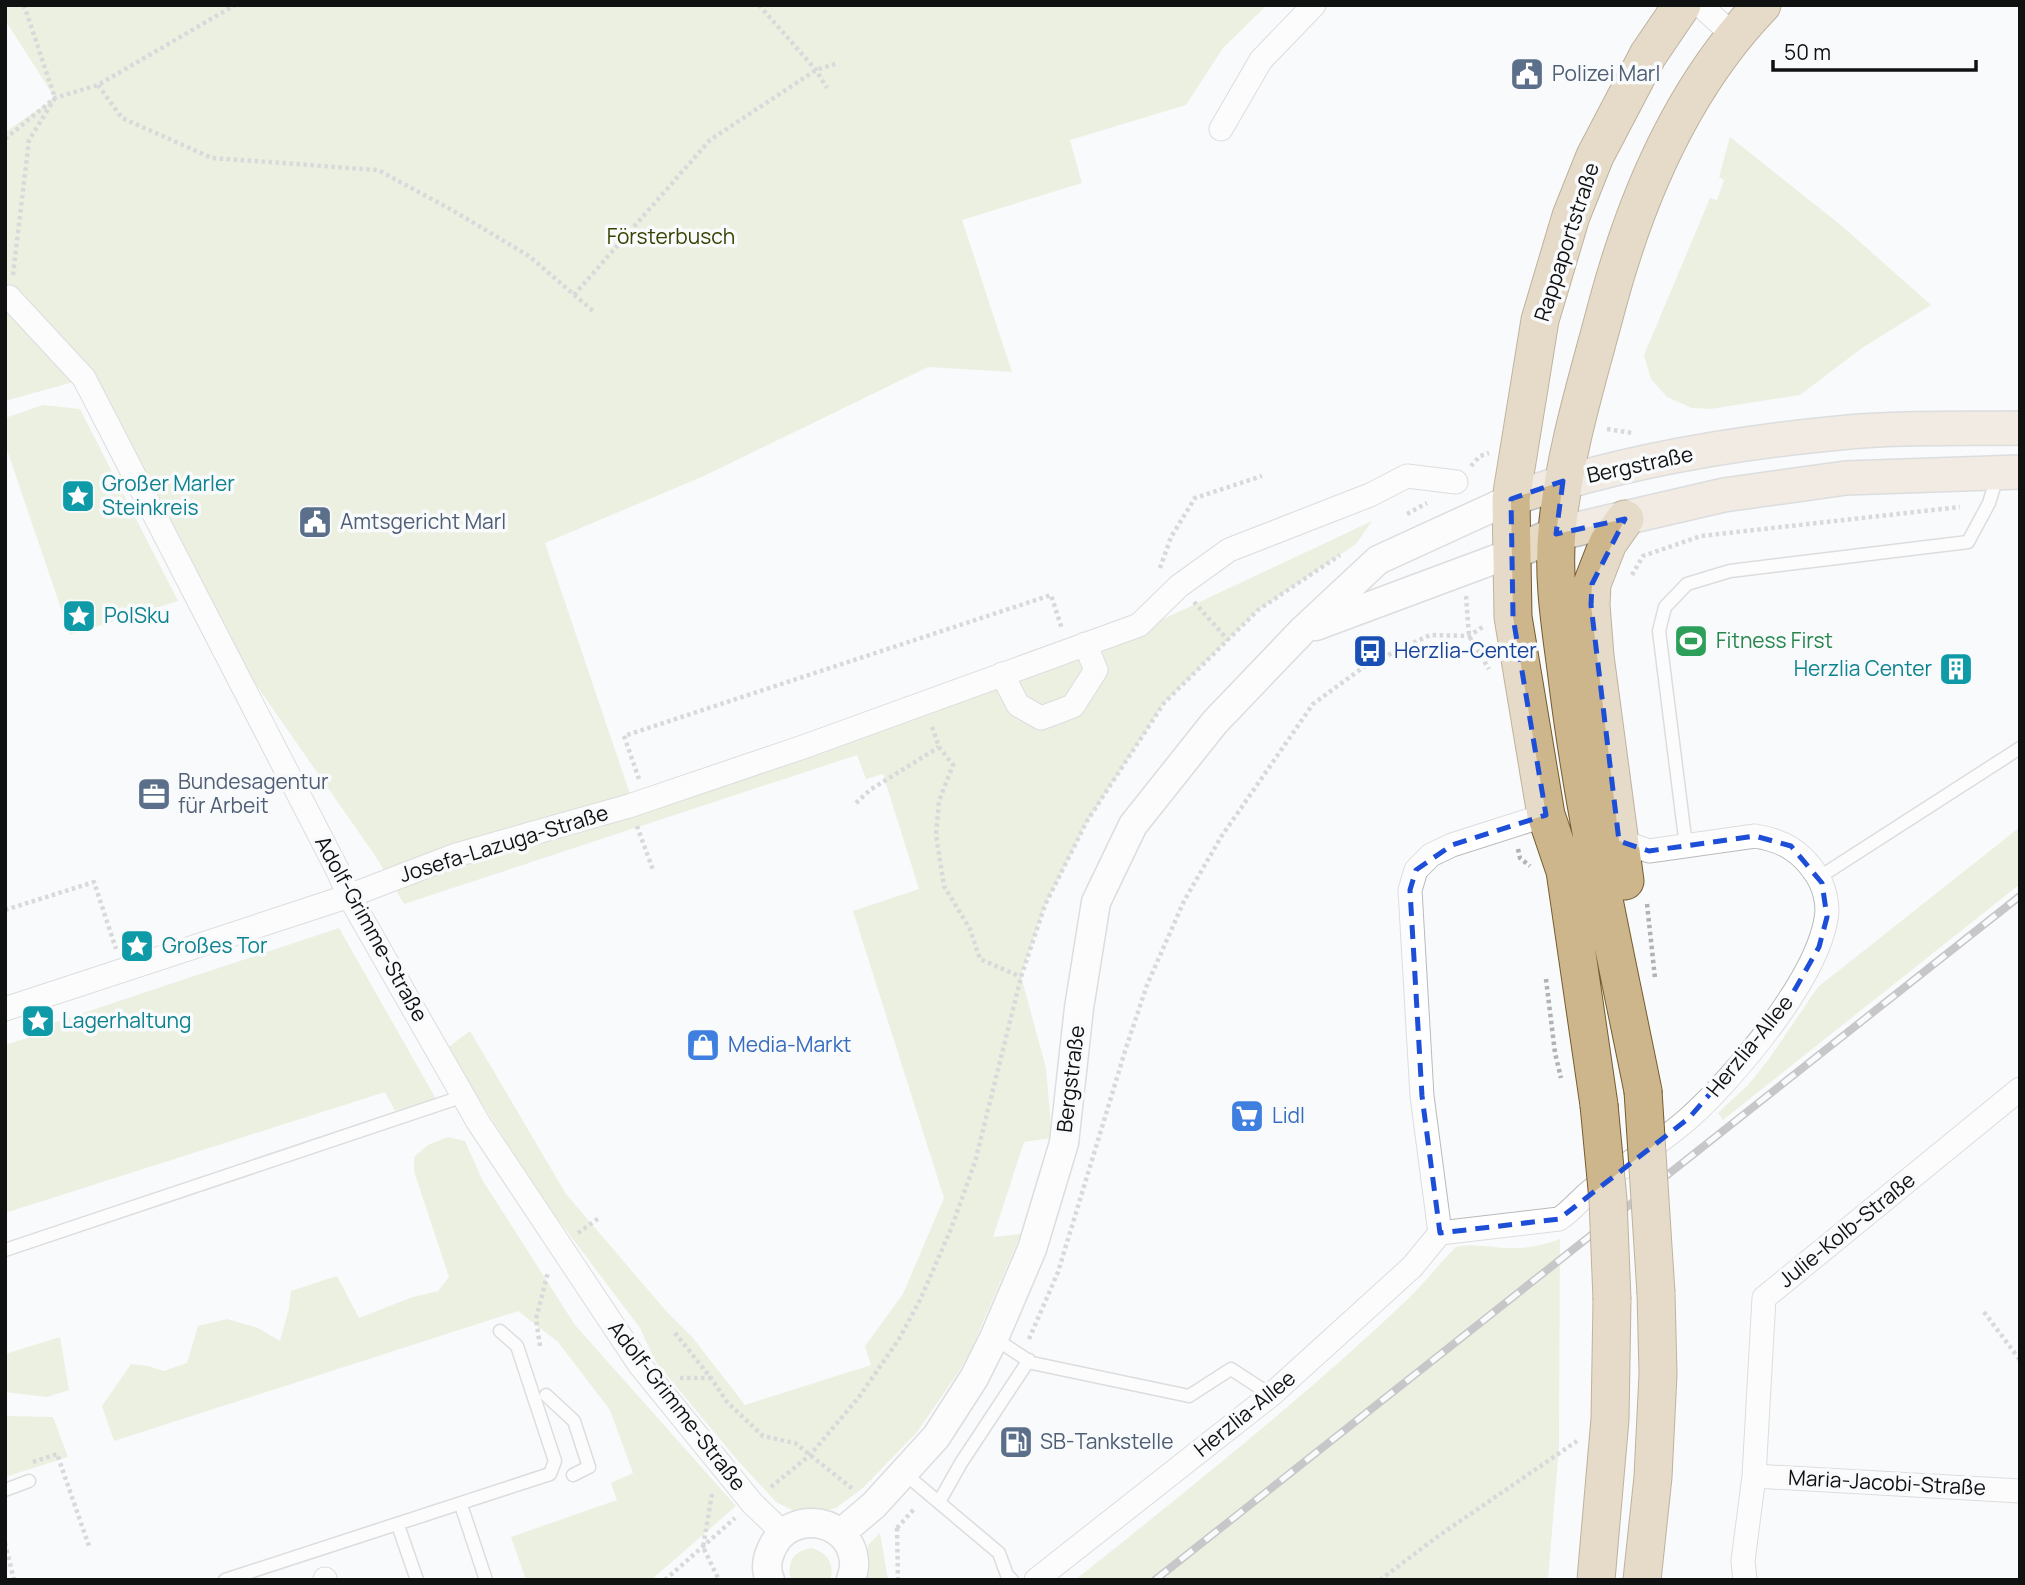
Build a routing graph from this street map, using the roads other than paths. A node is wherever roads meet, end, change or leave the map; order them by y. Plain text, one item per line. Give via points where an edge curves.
1 (1314, 5) edge
2 (1682, 5) edge
3 (1700, 5) edge
4 (1762, 5) edge
5 (1734, 34) junction
6 (1221, 129) dead end
7 (7, 296) edge
8 (2020, 428) edge
9 (1563, 481) junction
10 (1456, 482) dead end
11 (2002, 483) edge
12 (1511, 499) junction
13 (1625, 519) junction
14 (1556, 534) junction
15 (1512, 553) junction
16 (1303, 630) junction
17 (1077, 647) junction
18 (1002, 674) junction
19 (2020, 748) edge
20 (1529, 821) junction
21 (1620, 840) junction
22 (1686, 846) junction
23 (1818, 878) junction
24 (349, 896) junction
25 (5, 1009) edge
26 (2020, 1089) edge
27 (464, 1096) junction
28 (1440, 1233) junction
29 (5, 1250) edge
30 (500, 1331) dead end
31 (994, 1338) junction
32 (1025, 1358) junction
33 (547, 1395) dead end
34 (1271, 1395) junction
35 (904, 1473) junction
36 (573, 1475) dead end
37 (1754, 1476) junction
38 (29, 1481) dead end
39 (5, 1490) edge
40 (2020, 1490) edge
41 (939, 1502) junction
42 (463, 1511) dead end
43 (400, 1531) dead end
44 (782, 1532) junction
45 (841, 1533) junction
46 (225, 1580) edge
47 (417, 1580) edge
48 (486, 1580) edge
49 (770, 1580) edge
50 (851, 1580) edge
51 (1012, 1580) edge
52 (1037, 1580) edge
53 (1596, 1580) edge
54 (1642, 1580) edge
55 (1745, 1580) edge

1 - 6 street via 1261,60
2 - 12 main road, Rappaportstraße via 1648,55 1601,144 1571,216 1540,320
3 - 5 street
4 - 5 main road
5 - 9 main road via 1691,98 1631,230
7 - 24 street, Adolf-Grimme-Straße via 83,378
8 - 9 main road, Bergstraße via 1840,433 1719,449
9 - 12 main road, Bergstraße
9 - 14 main road
10 - 17 street, Josefa-Lazuga-Straße via 1407,476 1229,550 1179,586 1139,625
11 - 13 main road, Bergstraße via 1846,478 1724,495
11 - 22 lane via 1968,542 1730,571 1687,584 1665,607 1659,631
12 - 15 main road
12 - 16 street, Bergstraße via 1378,560
13 - 14 main road, Bergstraße
13 - 21 main road via 1608,543 1592,584 1591,605
14 - 15 main road, Bergstraße
14 - 21 main road via 1560,622 1579,772
15 - 16 street, Bergstraße
15 - 20 main road
16 - 31 street, Bergstraße via 1215,722 1133,825 1096,902 1064,1143 1032,1249
17 - 18 street, Josefa-Lazuga-Straße
17 - 18 street via 1096,670 1073,706 1041,718 1018,705
18 - 24 street, Josefa-Lazuga-Straße via 803,747 637,803 456,855
19 - 23 lane
20 - 28 street via 1431,855 1416,870 1410,890 1422,1096
20 - 53 main road, bridge via 1565,871 1608,1200 1610,1419
21 - 22 street, Herzlia-Allee
21 - 54 main road, bridge via 1656,1293 1653,1477
22 - 23 street, Herzlia-Allee via 1768,837 1806,859
23 - 28 street, Herzlia-Allee via 1827,917 1819,947 1777,1017 1689,1118 1559,1219
24 - 25 street, Josefa-Lazuga-Straße
24 - 27 street, Adolf-Grimme-Straße
26 - 37 street, Julie-Kolb-Straße via 1764,1298
27 - 29 lane
27 - 44 street, Adolf-Grimme-Straße via 639,1364 752,1503
28 - 34 street, Herzlia-Allee via 1412,1267
30 - 46 lane via 517,1346 555,1461 550,1474
31 - 32 lane
31 - 35 street, Bergstraße via 936,1437
32 - 34 lane via 1189,1396 1231,1369
32 - 41 lane
33 - 36 lane via 574,1421 589,1467
34 - 52 street, Herzlia-Allee
35 - 41 lane
35 - 45 street, Bergstraße
37 - 40 street, Maria-Jacobi-Straße
37 - 55 street, Julie-Kolb-Straße via 1743,1561
38 - 39 lane
41 - 51 lane via 999,1553
42 - 48 lane
43 - 47 lane
44 - 45 street via 807,1522
44 - 49 street via 768,1557
45 - 50 street via 854,1564

